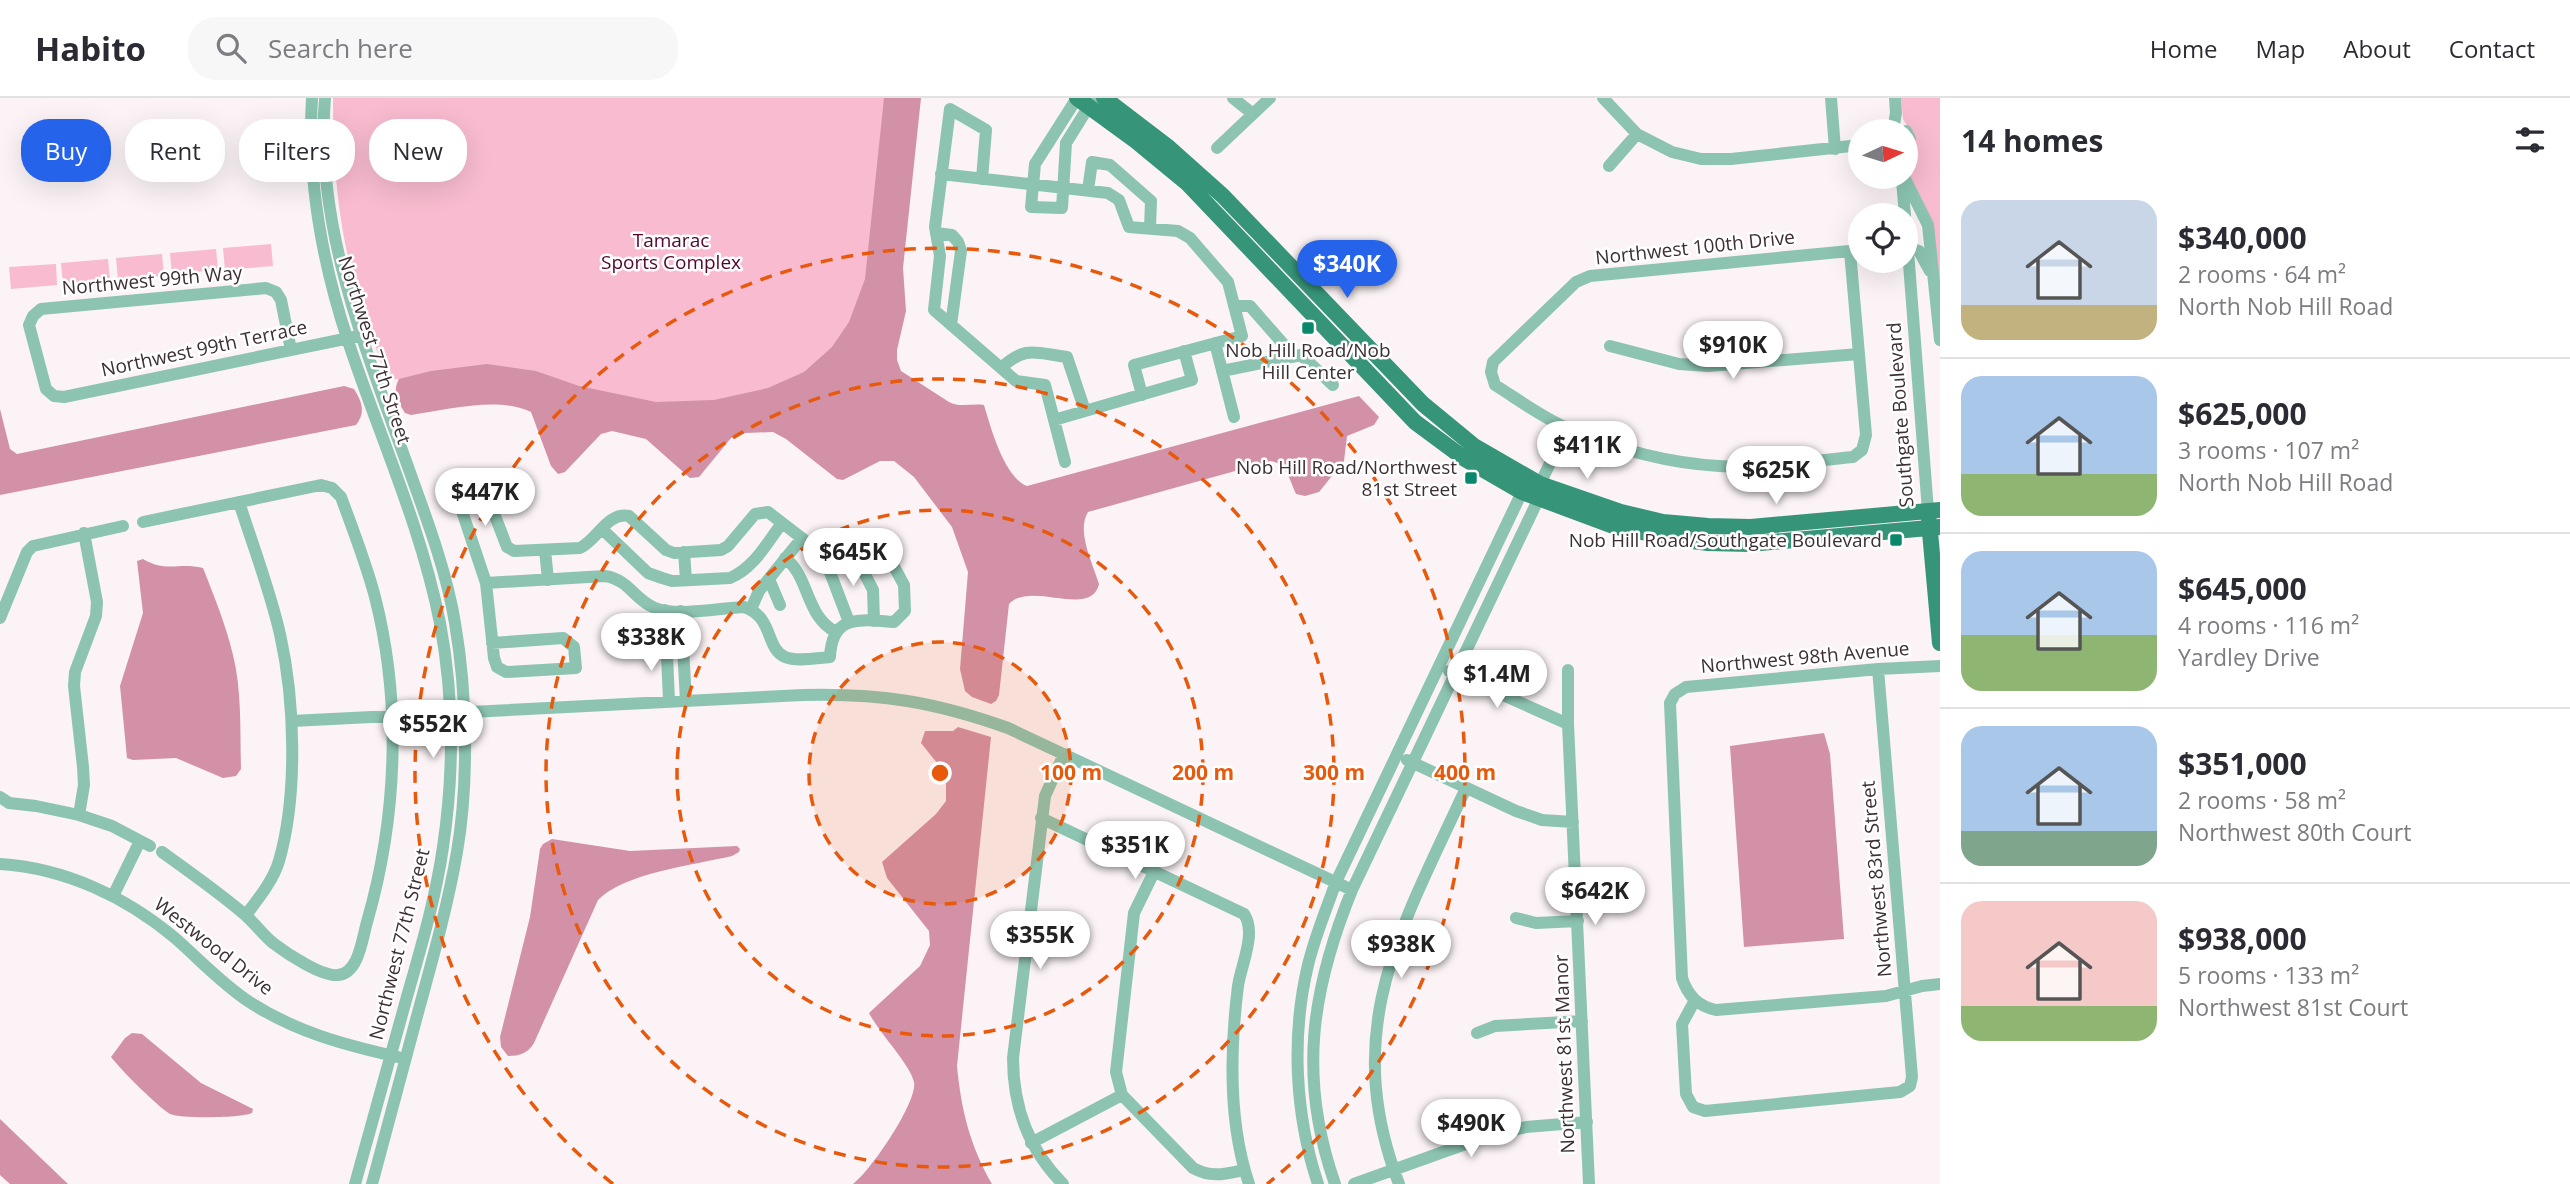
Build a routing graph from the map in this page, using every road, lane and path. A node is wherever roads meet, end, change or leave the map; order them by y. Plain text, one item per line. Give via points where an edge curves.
1 (312, 98) edge
2 (325, 98) edge
3 (1233, 98) edge
4 (1270, 98) edge
5 (1604, 98) edge
6 (1831, 98) edge
7 (1895, 98) edge
8 (1088, 100) edge
9 (1896, 113) junction
10 (1253, 114) junction
11 (1895, 119) edge
12 (1899, 119) edge
13 (1637, 134) junction
14 (1848, 147) edge
15 (1217, 148) dead end
16 (1835, 149) junction
17 (1609, 166) dead end
18 (942, 174) junction
19 (982, 179) junction
20 (1032, 184) junction
21 (1063, 188) junction
22 (1909, 189) edge
23 (1088, 191) junction
24 (1150, 228) junction
25 (936, 233) junction
26 (1918, 251) edge
27 (1848, 252) edge
28 (1856, 273) edge
29 (1910, 273) edge
30 (1934, 277) junction
31 (1234, 306) junction
32 (951, 325) junction
33 (362, 336) junction
34 (347, 339) junction
35 (1940, 340) edge
36 (1215, 343) junction
37 (1610, 346) dead end
38 (291, 350) junction
39 (1184, 351) junction
40 (1859, 354) junction
41 (1293, 355) junction
42 (1001, 368) junction
43 (1222, 371) junction
44 (1333, 385) dead end
45 (1142, 395) junction
46 (54, 396) joint
47 (1085, 411) junction
48 (1234, 417) dead end
49 (1054, 420) junction
50 (1567, 428) junction
51 (1065, 463) dead end
52 (1522, 492) junction
53 (1539, 492) junction
54 (239, 502) junction
55 (1934, 511) edge
56 (143, 522) dead end
57 (782, 523) junction
58 (123, 526) dead end
59 (1935, 528) edge
60 (602, 529) junction
61 (84, 533) junction
62 (802, 538) junction
63 (545, 550) junction
64 (684, 552) junction
65 (854, 552) junction
66 (785, 558) junction
67 (828, 567) junction
68 (769, 579) junction
69 (548, 580) junction
70 (686, 580) junction
71 (486, 583) junction
72 (780, 605) dead end
73 (751, 609) junction
74 (665, 610) junction
75 (681, 611) junction
76 (0, 618) edge
77 (874, 621) junction
78 (849, 622) junction
79 (836, 632) junction
80 (492, 643) junction
81 (666, 643) junction
82 (683, 643) junction
83 (1940, 643) edge
84 (1940, 666) edge
85 (1439, 667) junction
86 (1878, 669) junction
87 (1568, 670) dead end
88 (1455, 673) junction
89 (669, 701) junction
90 (686, 701) junction
91 (457, 712) junction
92 (392, 716) junction
93 (292, 721) junction
94 (1568, 724) junction
95 (1064, 754) junction
96 (1398, 755) junction
97 (1412, 762) junction
98 (1466, 788) junction
99 (0, 797) edge
100 (79, 815) junction
101 (1041, 818) junction
102 (1573, 822) junction
103 (162, 852) dead end
104 (0, 864) edge
105 (1154, 872) junction
106 (1336, 883) junction
107 (1352, 890) junction
108 (113, 896) junction
109 (246, 915) junction
110 (1516, 918) dead end
111 (1578, 921) junction
112 (1940, 984) edge
113 (1904, 991) junction
114 (1695, 1000) junction
115 (1582, 1021) junction
116 (1476, 1033) dead end
117 (391, 1055) junction
118 (405, 1058) junction
119 (1122, 1095) junction
120 (1587, 1122) junction
121 (1031, 1143) junction
122 (1394, 1169) junction
123 (1244, 1170) junction
124 (355, 1184) edge
125 (372, 1184) edge
126 (1063, 1184) edge
127 (1249, 1184) edge
128 (1318, 1184) edge
129 (1335, 1184) edge
130 (1354, 1184) edge
131 (1399, 1184) edge
132 (1589, 1184) edge

1 - 34 street, Northwest 77th Street via 311,154 318,228
2 - 33 street, Northwest 77th Street via 328,192
3 - 10 street
4 - 10 street
5 - 13 street
6 - 16 street
7 - 9 street
8 - 20 street via 1035,164
8 - 21 street via 1066,143
8 - 52 main road via 1187,183 1415,422
8 - 53 main road via 1167,146 1223,196 1423,404
9 - 11 street
9 - 12 street
10 - 15 street
13 - 16 street via 1672,152 1701,159
13 - 17 street
14 - 16 street
18 - 19 street
18 - 19 street via 950,109 986,130
18 - 25 street
19 - 20 street
20 - 21 street
20 - 21 street via 1031,207 1062,208
21 - 23 street
22 - 30 street via 1928,225
23 - 24 street via 1108,193 1119,200 1129,227
23 - 24 street via 1092,162 1110,165 1151,201
24 - 31 street via 1178,231 1191,238 1228,282
25 - 32 street via 940,256 934,310
25 - 32 street via 952,235 961,251
26 - 30 street
27 - 50 street, Northwest 100th Drive via 1590,276 1576,282 1493,362 1491,372 1495,385
28 - 40 street
29 - 55 street, Southgate Boulevard
30 - 35 street
31 - 36 street via 1242,336
31 - 41 street via 1250,306
32 - 42 street
33 - 34 street, Northwest 99th Terrace
33 - 91 street, Northwest 77th Street via 445,579 463,676
34 - 38 street, Northwest 99th Terrace
34 - 91 street, Northwest 77th Street via 431,583
36 - 39 street
36 - 43 street
37 - 40 street via 1679,364 1708,366
38 - 46 street, Northwest 99th Terrace
38 - 46 street, Northwest 99th Way via 281,300 266,288 41,309 29,325 46,389
39 - 45 street via 1192,380
39 - 45 street via 1134,365
40 - 50 street via 1866,435 1862,450 1853,457 1720,466 1668,460
41 - 43 street
41 - 44 street via 1307,358
42 - 47 street via 1023,352 1067,357
42 - 49 street via 1016,381 1045,385
43 - 48 street
45 - 47 street
47 - 49 street
49 - 51 street
50 - 53 street
52 - 53 main road
52 - 85 street
53 - 55 main road via 1663,522 1708,526 1751,527
53 - 59 main road via 1616,527 1708,543 1750,544
53 - 88 street
54 - 56 street
54 - 92 street via 321,485 341,496 375,597 387,655
54 - 93 street via 280,633
55 - 59 main road, Southgate Boulevard
57 - 62 street
57 - 64 street via 761,512 721,550
57 - 70 street via 744,571 730,578
58 - 61 street
59 - 83 main road, Southgate Boulevard
60 - 63 street via 580,548
60 - 64 street via 614,516 629,516 666,550
60 - 70 street via 648,573
61 - 76 street via 33,546 27,552
61 - 100 street via 97,603 75,672 84,785
62 - 66 street
62 - 67 street
63 - 69 street
63 - 71 street via 514,551 508,547 482,482 471,477 453,484
64 - 70 street
65 - 67 street
65 - 77 street via 873,590
65 - 77 street via 878,542 904,585 905,611 894,622
66 - 68 street
66 - 79 street via 818,619
67 - 78 street
68 - 72 street
68 - 73 street
69 - 71 street
69 - 74 street via 615,578 646,603
71 - 80 street
73 - 75 street
73 - 79 street via 762,618 783,656 830,657
74 - 75 street
74 - 81 street
75 - 82 street
77 - 78 street
78 - 79 street
80 - 80 street via 563,638 574,647 576,668 506,672 497,667
81 - 82 street
81 - 89 street
82 - 90 street
84 - 86 street, Northwest 98th Avenue
85 - 88 street
85 - 96 street
86 - 113 street, Northwest 83rd Street
86 - 114 street, Northwest 98th Avenue via 1686,687 1670,703 1682,978
87 - 94 street, Northwest 81st Manor
88 - 94 street
88 - 97 street
89 - 90 street
89 - 91 street
90 - 95 street via 836,694 888,697 970,714
91 - 92 street
91 - 117 street, Northwest 77th Street via 443,848
91 - 118 street, Northwest 77th Street via 463,788 457,850 445,913
92 - 93 street
92 - 109 street via 385,840 354,965 346,974 335,976 307,964 271,942
93 - 109 street via 287,818 278,863
94 - 102 street, Northwest 81st Manor
95 - 101 street via 1045,796
95 - 106 street
96 - 97 street
96 - 106 street
97 - 98 street
97 - 107 street
98 - 102 street via 1542,820
98 - 122 street via 1399,932 1377,1015 1376,1088
99 - 100 street via 9,803
100 - 108 street via 145,843
101 - 105 street
101 - 121 street via 1013,1058 1018,1109
102 - 111 street, Northwest 81st Manor
103 - 109 street
104 - 108 street, Westwood Drive via 77,880
105 - 119 street via 1134,913 1116,1072
105 - 123 street via 1244,914 1249,921 1234,1017 1232,1072
106 - 107 street
106 - 128 street via 1308,966 1298,1047 1304,1128
107 - 129 street via 1323,969 1313,1047 1319,1125
108 - 117 street, Westwood Drive via 146,915 247,1000 282,1022 322,1039
110 - 111 street via 1536,923
111 - 115 street, Northwest 81st Manor
112 - 113 street
113 - 114 street via 1716,1010
113 - 114 street, Northwest 83rd Street via 1910,1086 1900,1092 1705,1111 1693,1107 1686,1094 1682,1024
115 - 116 street via 1495,1026
115 - 120 street, Northwest 81st Manor
117 - 118 street, Westwood Drive
117 - 124 street, Northwest 77th Street
118 - 125 street, Northwest 77th Street
119 - 121 street
119 - 123 street via 1193,1168 1218,1175
120 - 122 street via 1526,1127
120 - 132 street, Northwest 81st Manor
121 - 126 street
122 - 130 street
122 - 131 street
123 - 127 street

